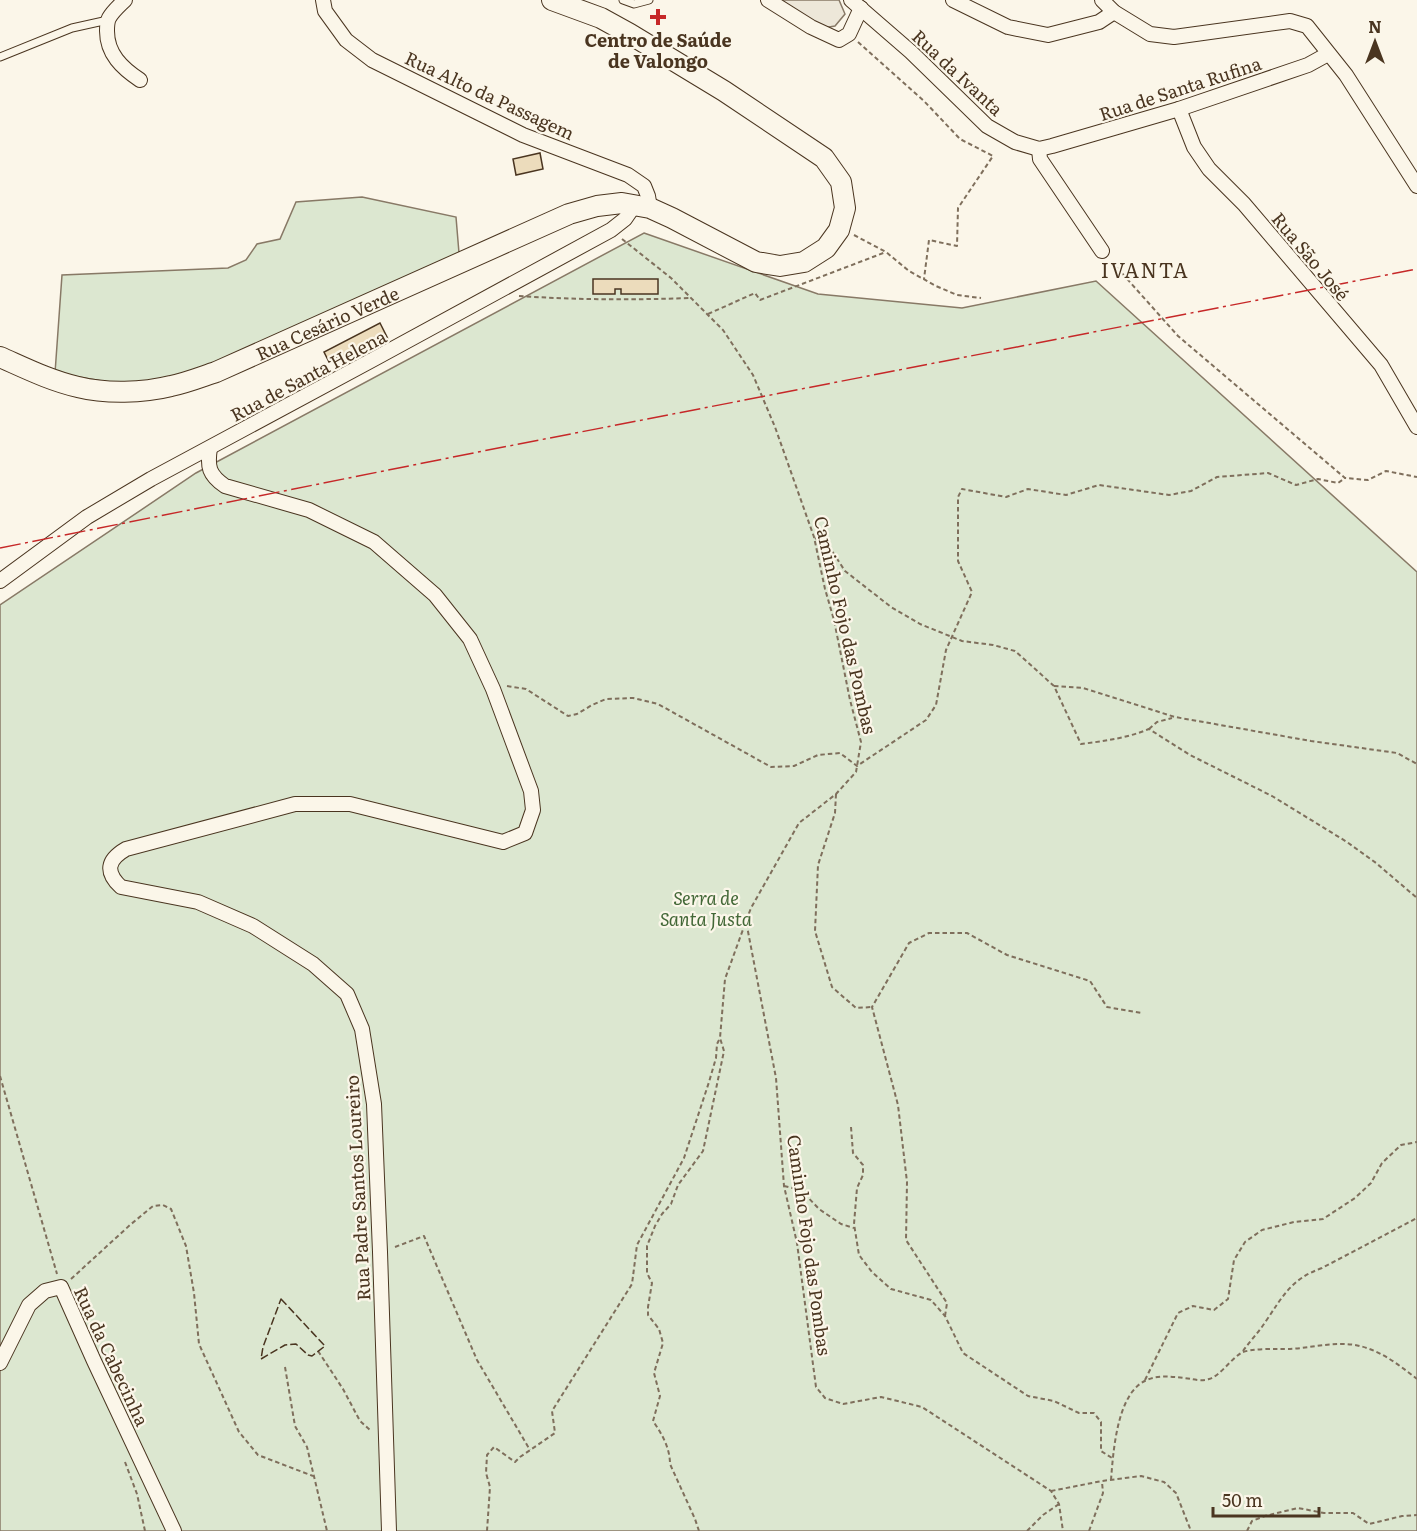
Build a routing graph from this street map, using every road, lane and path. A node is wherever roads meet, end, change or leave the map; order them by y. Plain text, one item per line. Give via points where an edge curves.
1 (125, 0) edge
2 (323, 0) edge
3 (554, 0) edge
4 (623, 0) edge
5 (649, 0) edge
6 (768, 0) edge
7 (953, 0) edge
8 (1102, 0) edge
9 (861, 8) edge
10 (1114, 12) junction
11 (108, 20) junction
12 (849, 34) junction
13 (1328, 54) junction
14 (0, 57) edge
15 (140, 80) dead end
16 (1179, 109) junction
17 (1039, 149) junction
18 (1417, 186) edge
19 (642, 207) junction
20 (611, 230) junction
21 (839, 230) junction
22 (1102, 250) joint
23 (886, 252) junction
24 (924, 279) junction
25 (494, 294) junction
26 (690, 298) junction
27 (981, 298) dead end
28 (708, 314) junction
29 (0, 357) edge
30 (1417, 427) edge
31 (210, 448) junction
32 (1345, 477) junction
33 (1417, 477) edge
34 (814, 537) junction
35 (0, 581) edge
36 (951, 637) junction
37 (1054, 686) junction
38 (493, 689) junction
39 (1175, 717) junction
40 (1149, 729) junction
41 (1417, 764) edge
42 (857, 766) junction
43 (836, 794) junction
44 (1417, 898) edge
45 (746, 921) junction
46 (872, 1007) junction
47 (1142, 1013) dead end
48 (720, 1038) junction
49 (0, 1076) edge
50 (851, 1127) dead end
51 (1417, 1142) edge
52 (784, 1186) junction
53 (1417, 1218) edge
54 (855, 1229) junction
55 (388, 1249) dead end
56 (61, 1287) junction
57 (945, 1316) junction
58 (318, 1351) dead end
59 (1242, 1352) junction
60 (0, 1363) edge
61 (285, 1367) dead end
62 (1417, 1379) edge
63 (1145, 1381) junction
64 (386, 1444) junction
65 (530, 1450) junction
66 (1112, 1458) junction
67 (313, 1476) junction
68 (1111, 1480) junction
69 (1102, 1481) junction
70 (1051, 1491) junction
71 (1059, 1504) junction
72 (1417, 1515) edge
73 (174, 1531) edge
74 (327, 1531) edge
75 (389, 1531) edge
76 (487, 1531) edge
77 (699, 1531) edge
78 (1027, 1531) edge
79 (1063, 1531) edge
80 (1089, 1531) edge
81 (1191, 1531) edge
82 (1247, 1531) edge

1 - 11 street
2 - 19 street, Rua Alto da Passagem via 325,11 346,40 372,60 523,135 628,175 644,186 648,196
3 - 21 main road via 630,34 824,158 841,182 845,208
4 - 5 lane via 634,4
6 - 12 street via 839,40
7 - 10 street via 1008,27 1048,35 1099,22
8 - 10 street
9 - 12 street
9 - 17 street, Rua da Ivanta via 987,126 1015,142
10 - 13 street via 1150,34 1174,37 1290,21 1307,26
11 - 14 lane via 72,28
11 - 15 street via 107,34 116,60
12 - 24 path via 924,101 960,140 993,156 958,208 957,246 929,240
13 - 16 street, Rua de Santa Rufina via 1308,65
13 - 18 street via 1346,75
16 - 17 street, Rua de Santa Rufina
16 - 30 street, Rua São José via 1194,147 1209,169 1244,204 1381,365
17 - 22 street via 1040,159
19 - 20 street, Rua de Santa Helena
19 - 21 main road via 672,218 756,262 780,266 804,262 826,248
19 - 29 main road, Rua Cesário Verde via 622,203 569,214 216,372 172,386 120,392 79,388
20 - 25 street, Rua de Santa Helena
20 - 26 path, Caminho Fojo das Pombas
21 - 23 path
22 - 32 path via 1178,336
23 - 24 path
23 - 28 path via 760,300 755,293
24 - 27 path via 957,295
25 - 26 path via 578,300
25 - 31 street, Rua de Santa Helena
26 - 28 path, Caminho Fojo das Pombas
28 - 34 path, Caminho Fojo das Pombas via 753,375
31 - 35 street, Rua de Santa Helena via 87,517
31 - 38 street, Rua Padre Santos Loureiro via 209,469 225,486 309,510 374,542 435,595 470,639
32 - 33 path via 1368,480 1386,471
32 - 36 path via 1338,483 1318,479 1296,485 1268,473 1217,477 1191,491 1169,495 1099,485 1066,495 1028,489 1006,497 962,489 958,497 958,561 972,592
34 - 36 path via 830,548 845,571 891,607
34 - 42 path, Caminho Fojo das Pombas via 861,742
36 - 37 path via 1015,651
36 - 42 path via 936,705 926,720
37 - 39 path via 1083,688
37 - 40 path via 1081,744
38 - 42 path via 526,689 568,716 606,699 633,698 658,704 771,767 794,766 818,755 840,753
38 - 64 street, Rua Padre Santos Loureiro via 531,790 533,810 525,833 503,842 350,804 295,804 126,849 111,861 110,873 121,887 198,902 253,926 312,964 347,994 362,1029 374,1104
39 - 40 path via 1157,722
39 - 41 path via 1397,753
40 - 44 path via 1347,842
42 - 43 path
43 - 45 path via 799,823
43 - 46 path via 835,813 818,866 815,931 832,987 856,1008
45 - 48 path via 725,979
45 - 52 path, Caminho Fojo das Pombas via 776,1078
46 - 47 path via 909,944 928,933 967,933 1007,955 1090,981 1107,1007
46 - 57 path via 898,1105 907,1182 906,1240 947,1303
48 - 65 path via 684,1158 637,1245 632,1284 552,1411 555,1433
48 - 77 path via 724,1051 703,1151 678,1185 647,1246 647,1273 652,1283 648,1315 659,1329 663,1343 654,1373 660,1396 653,1420
49 - 56 path
50 - 54 path via 853,1153 863,1166 857,1188
51 - 63 path via 1401,1145 1382,1163 1371,1183 1323,1219 1262,1230 1245,1242 1234,1260 1228,1299 1214,1310 1193,1306 1178,1313
52 - 54 path via 801,1190 819,1209
52 - 70 path, Caminho Fojo das Pombas via 797,1243 816,1388 825,1398 843,1404 881,1397 922,1407
53 - 59 path via 1307,1273 1283,1295
54 - 57 path via 859,1255 872,1272 891,1289 931,1300
55 - 65 path via 424,1236 477,1360
56 - 60 street, Rua da Cabecinha via 45,1291 29,1305
56 - 67 path via 153,1206 171,1209 186,1246 199,1344 239,1432 258,1455
56 - 73 street, Rua da Cabecinha
57 - 66 path via 963,1353 1028,1396 1054,1401 1079,1413 1094,1413 1101,1422 1101,1451
58 - 64 path via 360,1421
59 - 62 path via 1361,1345 1379,1352
59 - 63 path via 1210,1379 1159,1376
61 - 67 path via 295,1426 307,1448
63 - 66 path via 1132,1391 1121,1415
64 - 75 street, Rua Padre Santos Loureiro
65 - 76 path via 514,1462 494,1448 487,1455
66 - 68 path
67 - 74 path
68 - 69 path
68 - 81 path via 1141,1476 1164,1482 1176,1493
69 - 70 path
69 - 80 path via 1103,1493
70 - 71 path, Caminho Fojo das Pombas
71 - 78 path
71 - 79 path, Caminho Fojo das Pombas
72 - 82 path via 1370,1524 1353,1514 1298,1508 1252,1521

